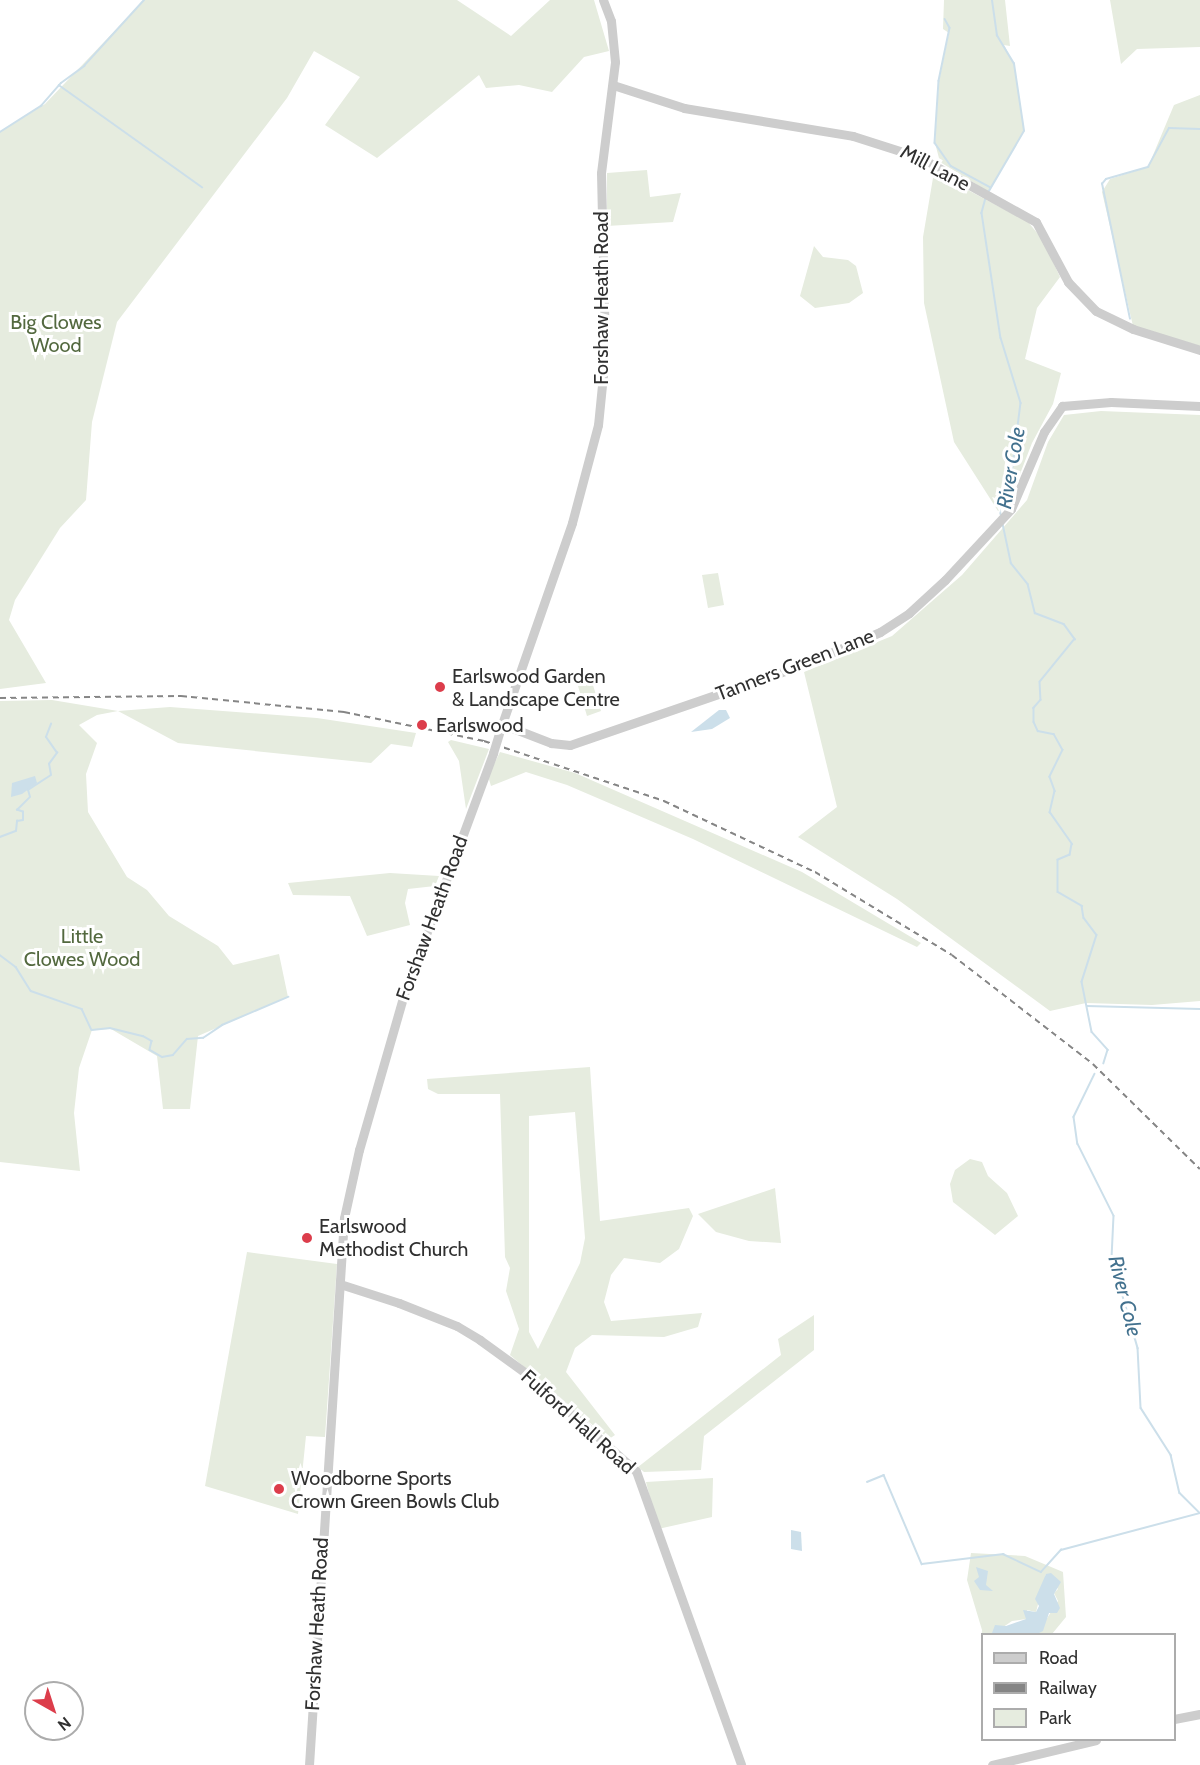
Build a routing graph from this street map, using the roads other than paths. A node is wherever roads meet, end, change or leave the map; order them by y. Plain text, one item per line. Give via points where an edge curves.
1 (603, 0) edge
2 (613, 85) junction
3 (1200, 350) edge
4 (1200, 406) edge
5 (502, 724) junction
6 (340, 1284) junction
7 (1200, 1714) edge
8 (1176, 1719) edge
9 (1092, 1741) edge
10 (309, 1765) edge
11 (741, 1765) edge
12 (992, 1765) edge

1 - 2 street, Forshaw Heath Road via 613,38
2 - 3 street, Mill Lane via 684,108 843,134 894,147 935,164 1036,222 1068,282 1096,311 1133,329
2 - 5 street, Forshaw Heath Road via 601,173 604,355 598,425 573,523
4 - 5 street, Tanners Green Lane via 1111,402 1062,406 1044,432 1011,509 909,614 880,632 821,658 570,745 551,743
5 - 6 street, Forshaw Heath Road, bridge via 422,940 359,1150 344,1218
6 - 10 street, Forshaw Heath Road
6 - 11 street, Fulford Hall Road via 457,1326 480,1340 527,1374 636,1471
7 - 8 street
9 - 12 street

